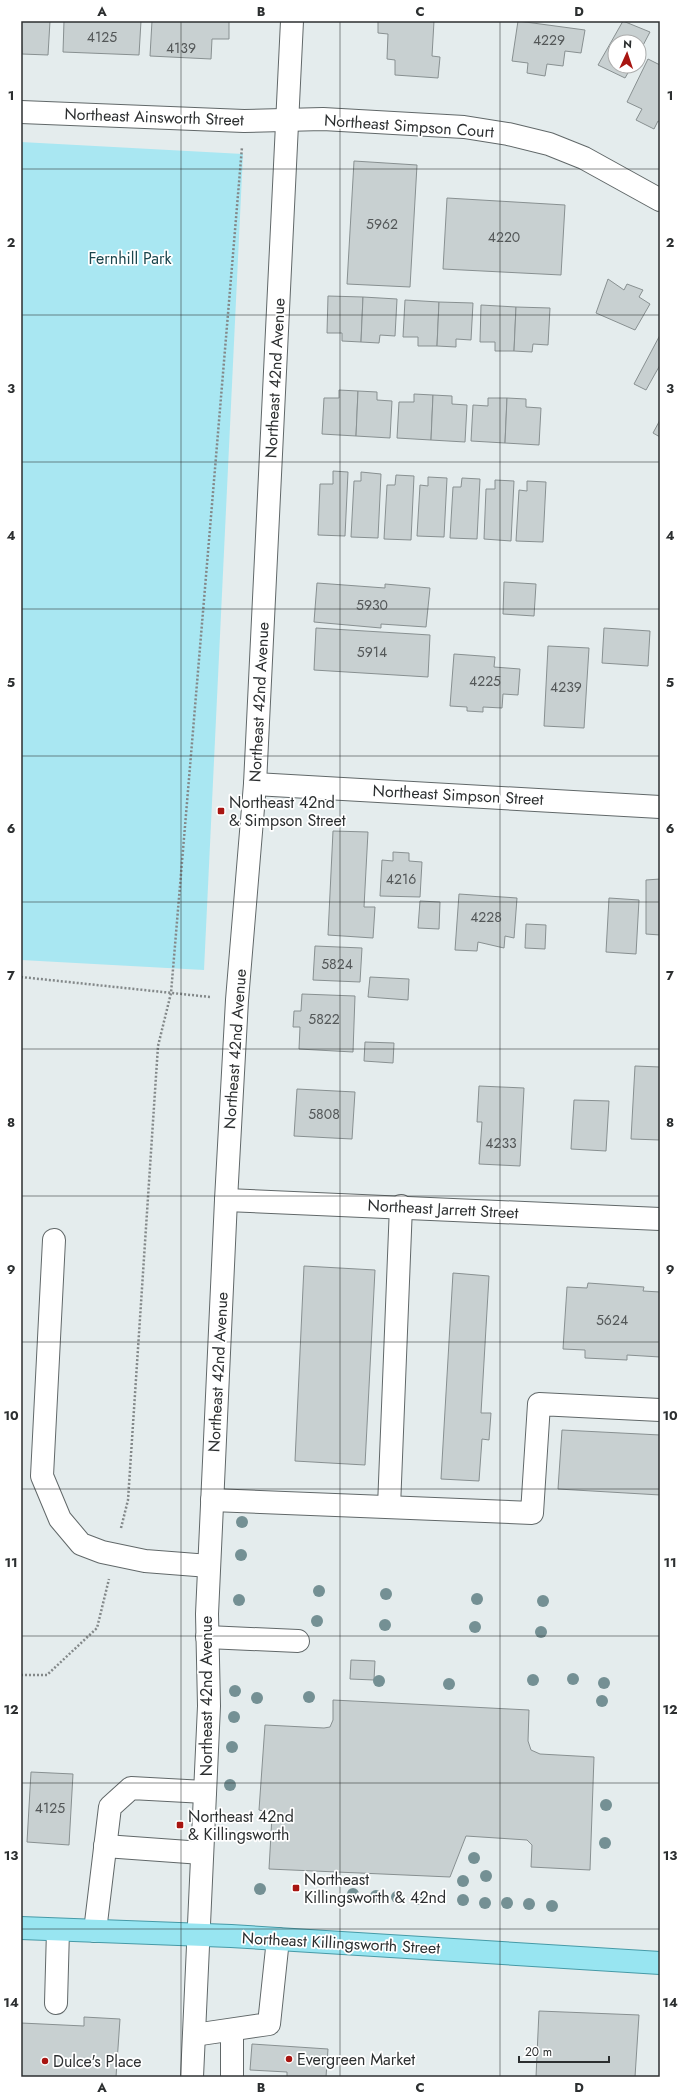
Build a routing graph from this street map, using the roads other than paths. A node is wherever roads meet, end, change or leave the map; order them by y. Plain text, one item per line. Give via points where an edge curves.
1 (292, 21) edge
2 (21, 112) edge
3 (287, 120) junction
4 (660, 200) edge
5 (255, 784) junction
6 (660, 807) edge
7 (226, 1200) junction
8 (401, 1206) junction
9 (660, 1219) edge
10 (54, 1240) dead end
11 (660, 1410) edge
12 (212, 1500) junction
13 (389, 1507) junction
14 (209, 1566) junction
15 (207, 1637) junction
16 (298, 1641) dead end
17 (205, 1792) junction
18 (106, 1846) junction
19 (202, 1853) junction
20 (21, 1928) edge
21 (58, 1930) junction
22 (95, 1931) junction
23 (199, 1935) junction
24 (278, 1939) junction
25 (660, 1963) edge
26 (56, 2003) dead end
27 (232, 2030) junction
28 (194, 2035) junction
29 (192, 2077) edge
30 (232, 2077) edge

1 - 3 street, Northeast 42nd Avenue
2 - 3 street, Northeast Ainsworth Street via 244,121
3 - 4 street, Northeast Simpson Court via 323,119 464,127 508,134 549,144 584,158
3 - 5 street, Northeast 42nd Avenue
5 - 6 street, Northeast Simpson Street
5 - 7 street, Northeast 42nd Avenue via 237,1000
7 - 8 street, Northeast Jarrett Street
7 - 12 street, Northeast 42nd Avenue
8 - 9 street, Northeast Jarrett Street
8 - 13 street
10 - 14 street via 42,1476 60,1519 81,1544 145,1561
11 - 13 street via 539,1404 532,1513
12 - 13 street
12 - 14 street, Northeast 42nd Avenue
14 - 15 street, Northeast 42nd Avenue
15 - 16 street
15 - 17 street, Northeast 42nd Avenue via 209,1706
17 - 18 street via 131,1788 110,1807
17 - 19 street, Northeast 42nd Avenue
18 - 19 street
18 - 22 street
19 - 23 street, Northeast 42nd Avenue
20 - 21 main road, Northeast Killingsworth Street
21 - 22 main road, Northeast Killingsworth Street
21 - 26 street
22 - 23 main road, Northeast Killingsworth Street
23 - 24 main road, Northeast Killingsworth Street
23 - 28 street, Northeast 42nd Avenue
24 - 25 main road, Northeast Killingsworth Street
24 - 27 street via 268,2024
27 - 28 street
27 - 30 street
28 - 29 street, Northeast 42nd Avenue

